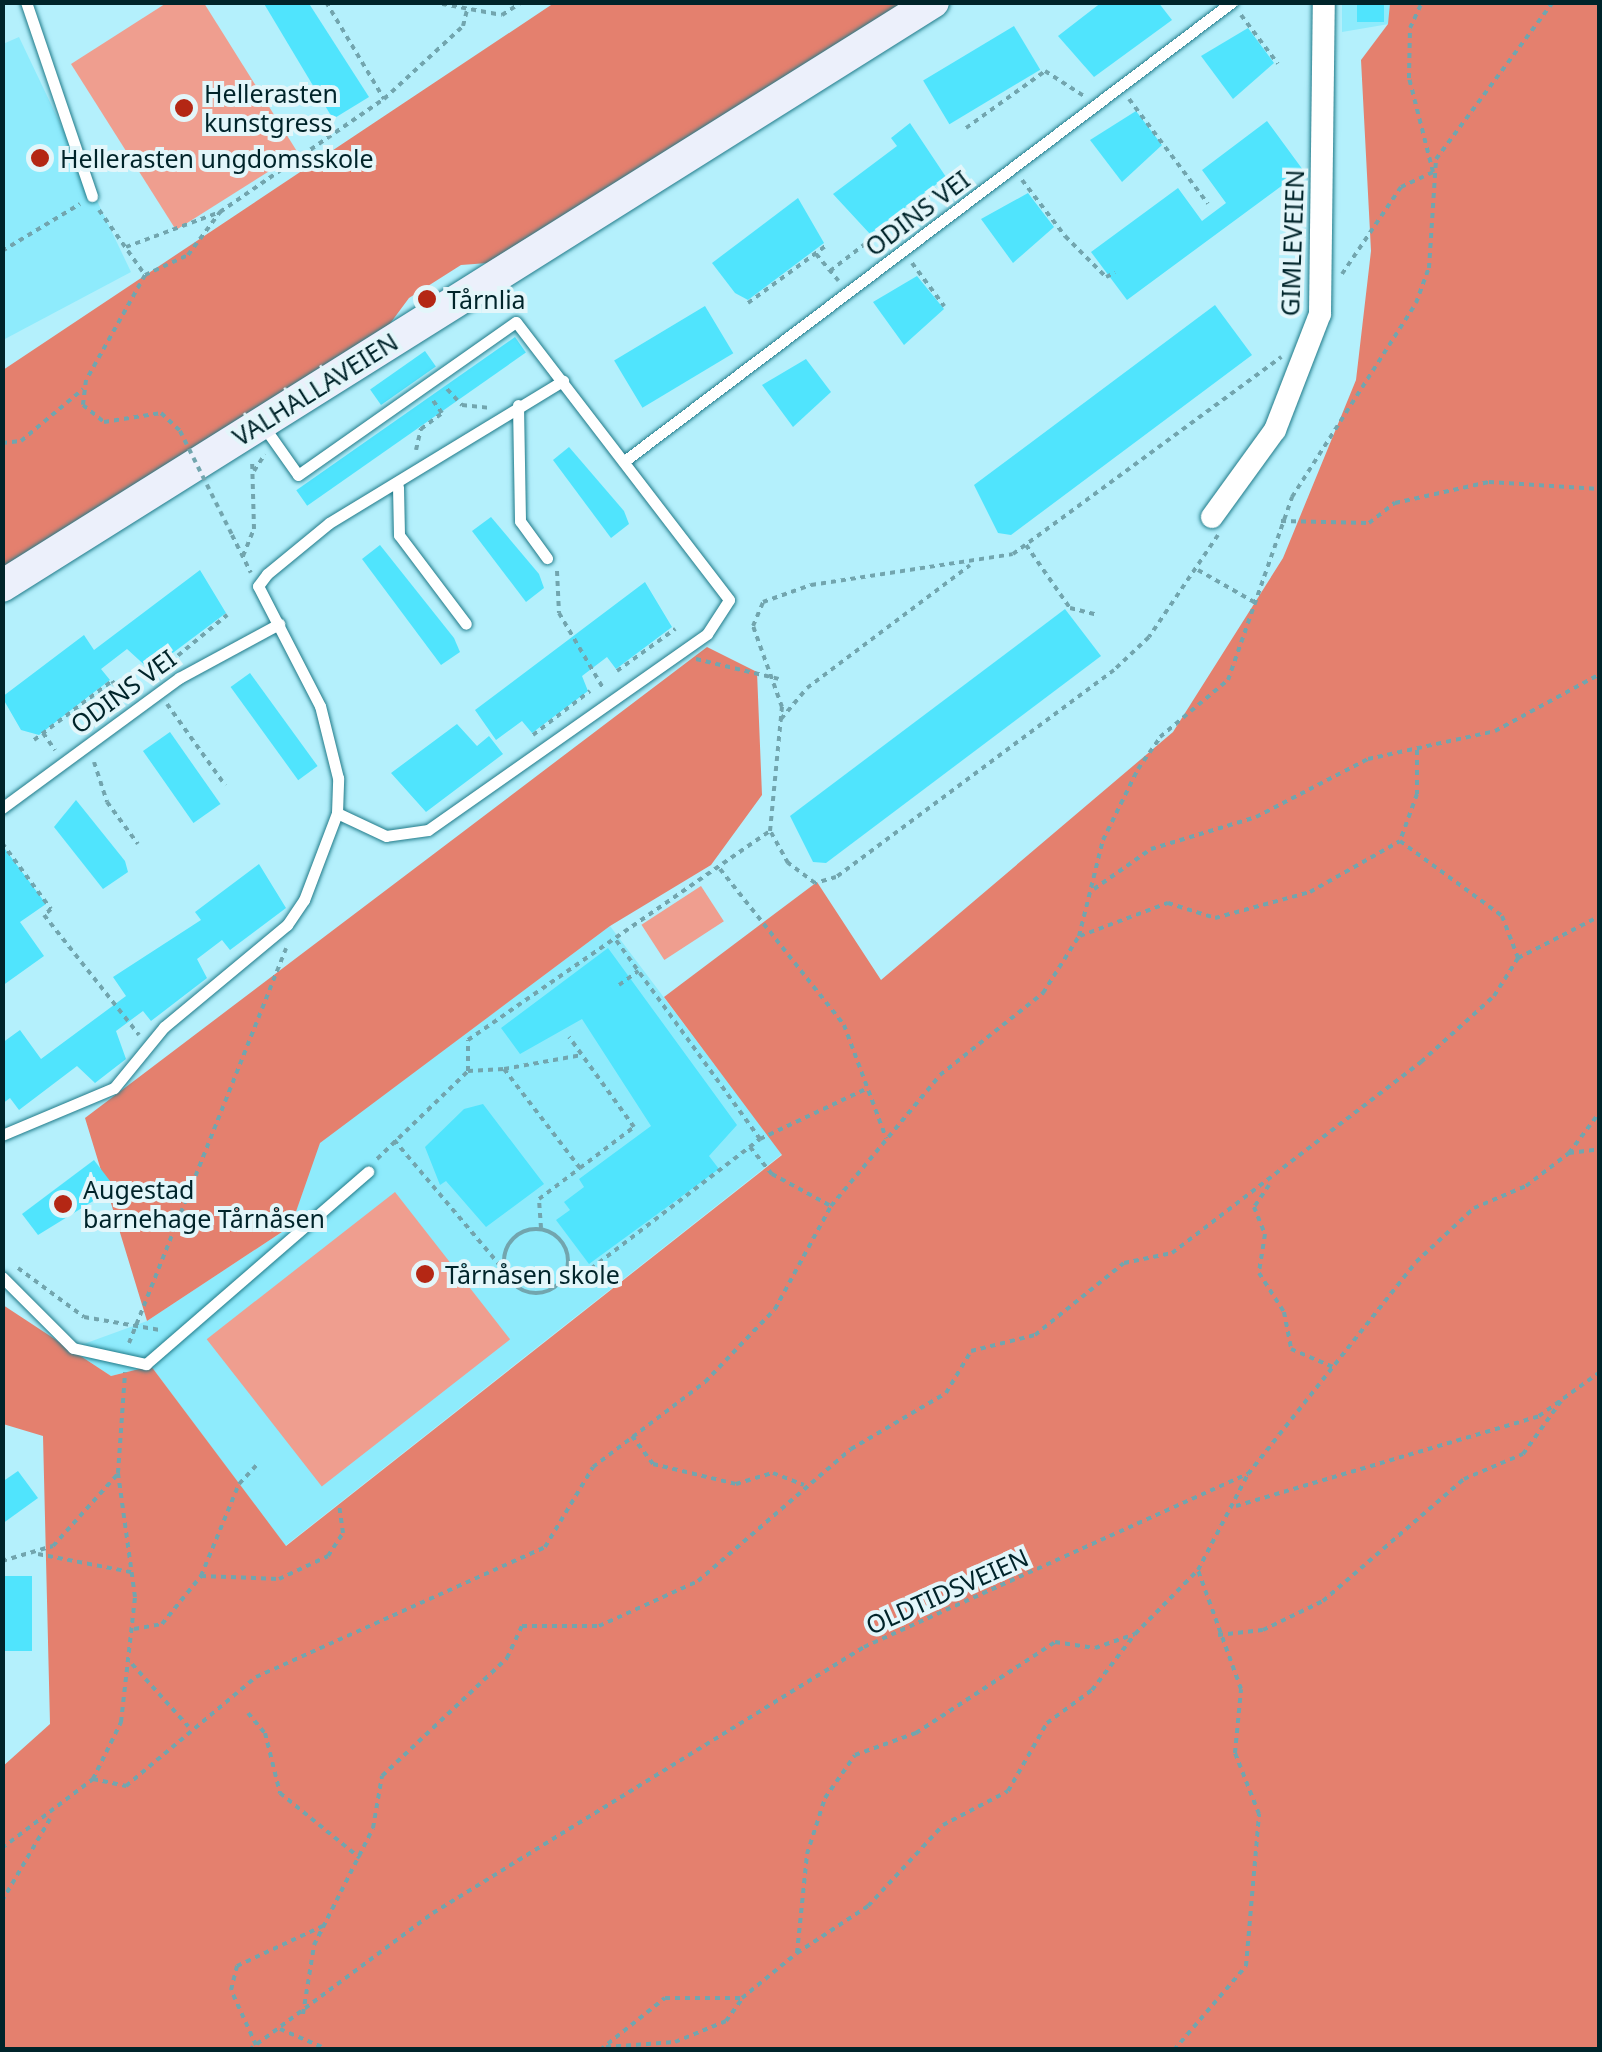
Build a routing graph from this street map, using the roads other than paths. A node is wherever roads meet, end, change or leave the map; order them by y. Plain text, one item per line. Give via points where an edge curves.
1 (26, 2) edge
2 (932, 2) edge
3 (1324, 2) edge
4 (1232, 3) edge
5 (92, 196) road end
6 (563, 380) junction
7 (518, 405) junction
8 (263, 438) junction
9 (627, 459) junction
10 (398, 487) junction
11 (1212, 517) road end
12 (547, 558) road end
13 (2, 586) edge
14 (279, 624) junction
15 (466, 624) dead end
16 (2, 808) edge
17 (337, 813) junction
18 (2, 1135) edge
19 (368, 1172) road end
20 (2, 1278) edge

1 - 5 lane
2 - 8 street, VALHALLAVEIEN
3 - 11 street, GIMLEVEIEN via 1323,285 1310,347 1264,452
4 - 9 lane, ODINS VEI
6 - 7 lane
6 - 8 lane via 516,322 298,475
6 - 9 lane
7 - 10 lane
7 - 12 lane via 520,520
8 - 13 street, VALHALLAVEIEN
9 - 17 lane via 729,600 720,623 423,833 386,836
10 - 14 lane via 329,523 258,586
10 - 15 lane via 399,535
14 - 16 lane, ODINS VEI via 158,692
14 - 17 lane via 327,728
17 - 18 lane via 296,914 104,1095
19 - 20 lane via 146,1364 89,1356

